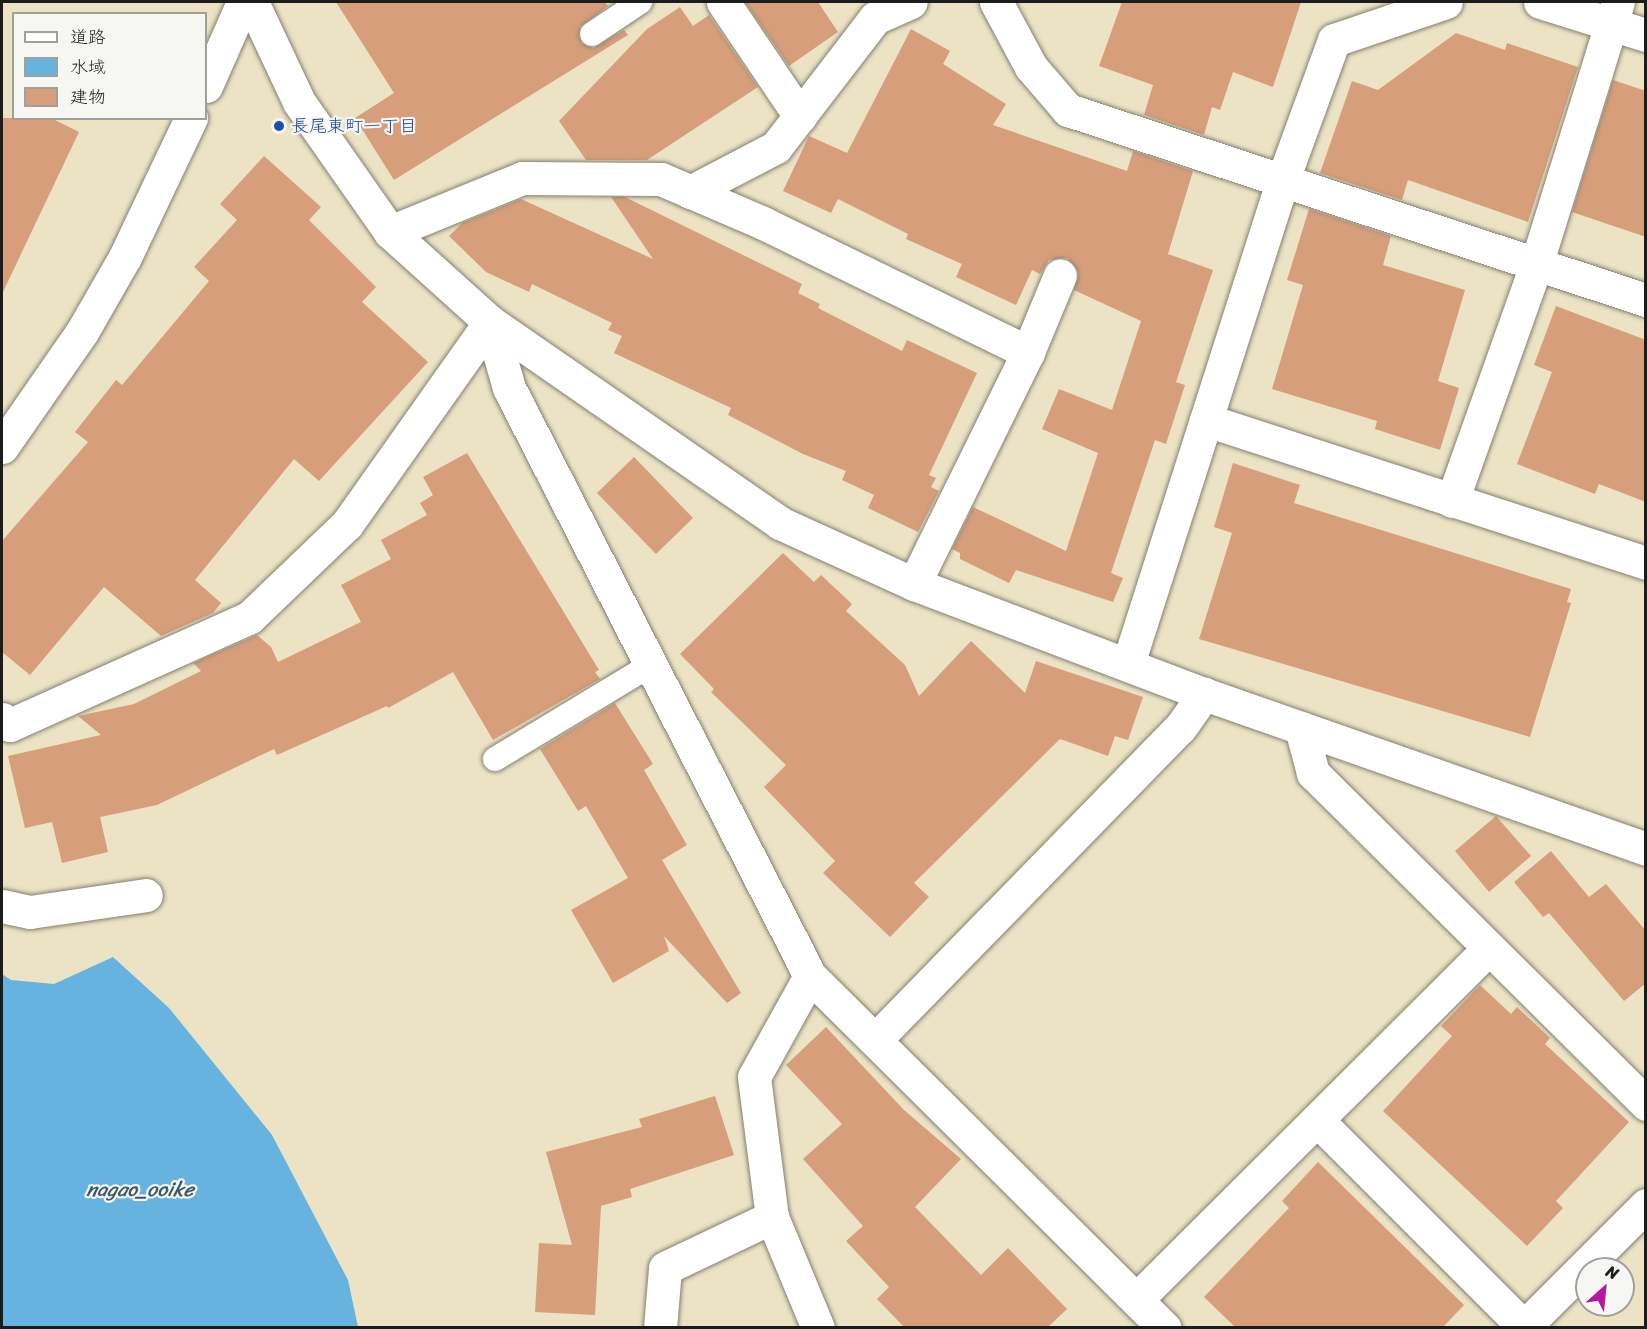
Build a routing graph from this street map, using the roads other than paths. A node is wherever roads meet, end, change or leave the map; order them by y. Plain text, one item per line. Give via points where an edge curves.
1 (243, 2) edge
2 (252, 2) edge
3 (640, 2) edge
4 (723, 2) edge
5 (911, 2) edge
6 (996, 2) edge
7 (1446, 2) edge
8 (1540, 2) edge
9 (1614, 13) edge
10 (592, 34) dead end
11 (1646, 35) edge
12 (207, 84) edge
13 (800, 116) junction
14 (190, 120) edge
15 (1282, 182) junction
16 (690, 192) junction
17 (390, 232) junction
18 (1536, 265) junction
19 (1060, 275) dead end
20 (1646, 300) edge
21 (490, 322) junction
22 (1028, 352) junction
23 (1206, 420) junction
24 (2, 447) edge
25 (1452, 501) junction
26 (1646, 563) edge
27 (914, 584) junction
28 (1128, 664) junction
29 (651, 665) junction
30 (1204, 693) junction
31 (2, 719) edge
32 (1301, 728) junction
33 (495, 759) dead end
34 (1646, 849) edge
35 (146, 895) dead end
36 (2, 906) edge
37 (1489, 948) junction
38 (810, 976) junction
39 (875, 1040) junction
40 (1646, 1104) edge
41 (1317, 1120) junction
42 (1646, 1205) edge
43 (772, 1217) junction
44 (1137, 1299) junction
45 (1524, 1327) edge
46 (660, 1328) edge
47 (818, 1328) edge
48 (1165, 1328) edge

1 - 12 street
2 - 17 street via 299,102
3 - 10 lane
4 - 13 street
5 - 13 street via 875,18
6 - 15 street via 1031,67 1068,110
7 - 15 street via 1334,40
8 - 9 street
9 - 11 street
9 - 18 street
13 - 16 street via 776,147
14 - 24 street via 130,247 82,332
15 - 18 street
15 - 23 street
16 - 17 street via 661,179 522,178
16 - 22 street via 763,223
17 - 21 street
18 - 20 street
18 - 25 street
19 - 22 street
21 - 27 street via 780,523
21 - 29 street via 509,388
21 - 31 street via 347,524 250,617 10,725
22 - 27 street
23 - 25 street
23 - 28 street
25 - 26 street
27 - 28 street
28 - 30 street
29 - 33 lane
29 - 38 street
30 - 32 street
30 - 39 street via 1180,728
32 - 34 street
32 - 37 street via 1313,773
35 - 36 street via 30,912
37 - 40 street
37 - 41 street
38 - 39 street
38 - 43 street via 754,1077
39 - 44 street
41 - 44 street
41 - 45 street
42 - 45 street
43 - 46 street via 665,1268
43 - 47 street
44 - 48 street

